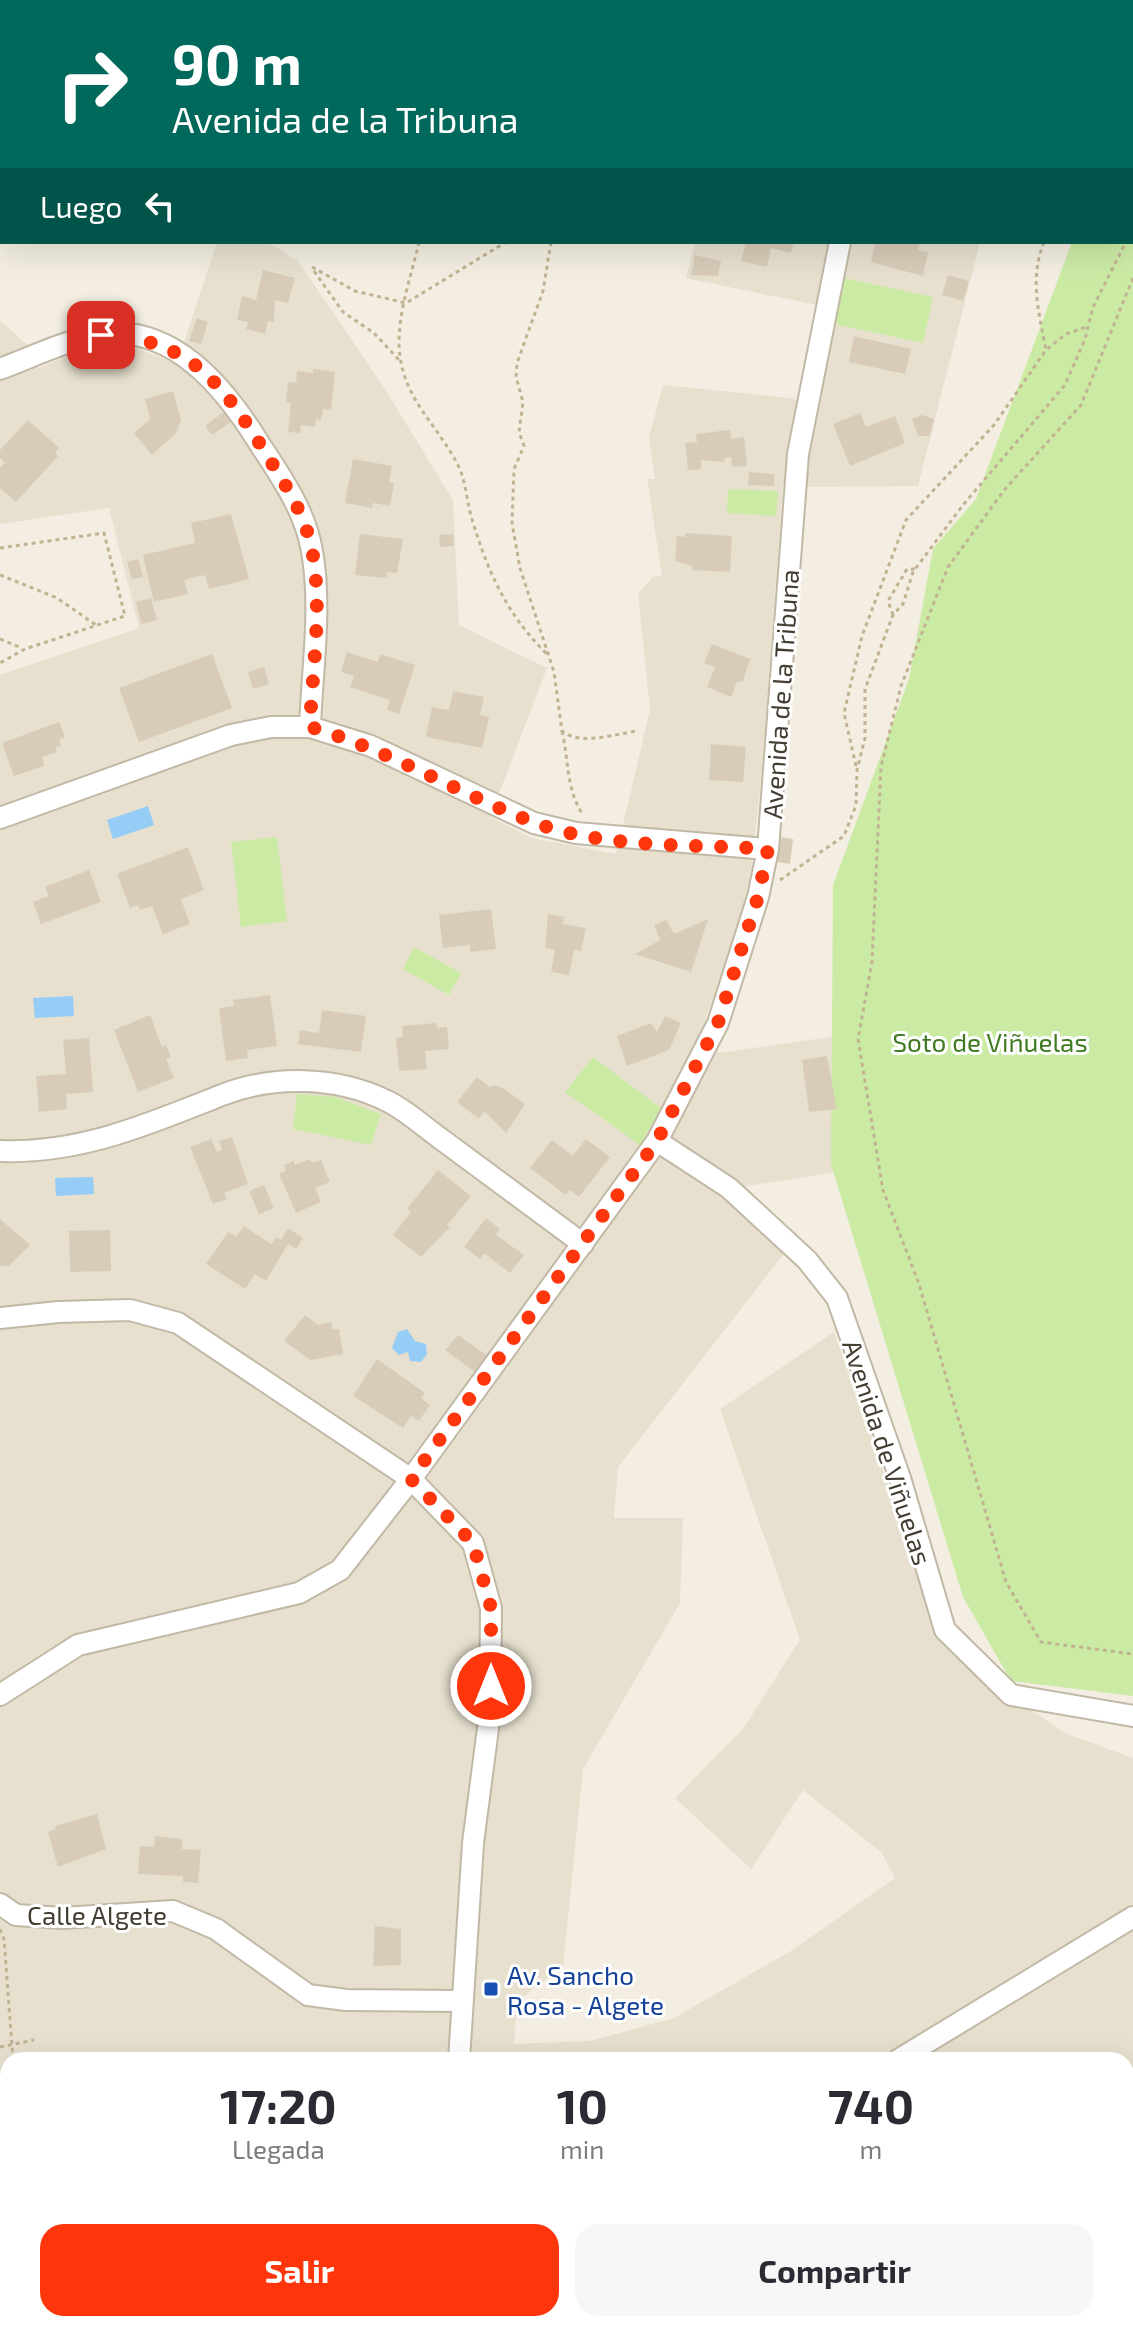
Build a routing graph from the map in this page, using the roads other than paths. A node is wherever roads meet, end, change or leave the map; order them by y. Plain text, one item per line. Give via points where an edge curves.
1 (840, 244) edge
2 (0, 369) edge
3 (310, 727) junction
4 (0, 818) edge
5 (768, 849) junction
6 (657, 1141) junction
7 (0, 1151) edge
8 (583, 1244) junction
9 (0, 1318) edge
10 (411, 1479) junction
11 (0, 1695) edge
12 (1133, 1716) edge
13 (0, 1904) edge
14 (1133, 1917) edge
15 (461, 2001) junction
16 (459, 2052) edge
17 (911, 2052) edge

1 - 5 street, Avenida de la Tribuna via 798,454
2 - 3 street via 71,342 101,335 132,336 183,356 232,399 301,511 312,549 316,582
3 - 4 street via 231,735
3 - 5 street via 371,746 534,823 593,836
5 - 6 street, Avenida de la Tribuna via 718,1023
6 - 8 street, Avenida de la Tribuna
6 - 12 street, Avenida de Viñuelas via 729,1188 807,1260 837,1298 900,1478 945,1630 1011,1695
7 - 8 street via 87,1144 126,1134 267,1082 343,1085 388,1101
8 - 10 street, Avenida de la Tribuna
9 - 10 street via 130,1310 178,1323
10 - 11 street, Avenida de la Tribuna via 340,1570 299,1593 78,1645
10 - 15 street via 473,1543 491,1608 490,1713
13 - 15 street, Calle Algete via 16,1915 63,1918 173,1911 216,1929 308,1995
14 - 17 street
15 - 16 street

